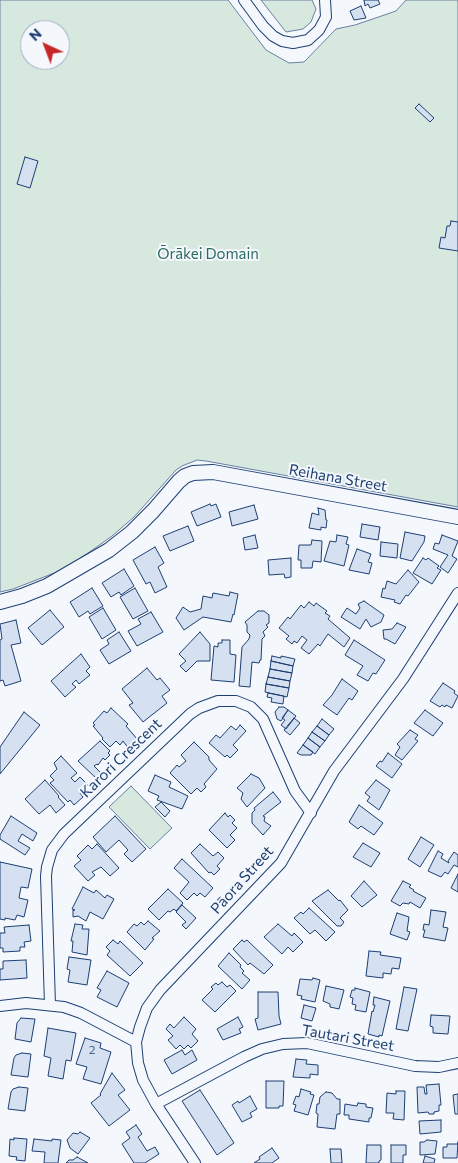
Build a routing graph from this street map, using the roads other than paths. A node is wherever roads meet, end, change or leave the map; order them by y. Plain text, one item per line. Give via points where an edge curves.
1 (244, 0) edge
2 (324, 0) edge
3 (458, 517) edge
4 (458, 593) edge
5 (0, 602) edge
6 (311, 813) junction
7 (50, 1005) junction
8 (0, 1006) edge
9 (136, 1042) junction
10 (458, 1063) edge
11 (156, 1104) junction
12 (195, 1163) edge

1 - 2 street via 270,33 282,41 293,43 308,40 320,30 326,17
3 - 5 street, Reihana Street via 213,472 193,472 185,476 132,532 95,559 47,586
4 - 6 street, Pāora Street via 402,679 334,771
6 - 7 street, Karori Crescent via 295,791 263,719 252,707 236,701 218,702 190,714 64,834 52,850 46,867
6 - 9 street, Pāora Street via 281,863 160,990 147,1008
7 - 8 street
7 - 9 street via 81,1013
9 - 11 street, Pāora Street via 143,1080
10 - 11 street, Tautari Street via 422,1067 307,1043 284,1044 262,1048
11 - 12 street, Pāora Street

